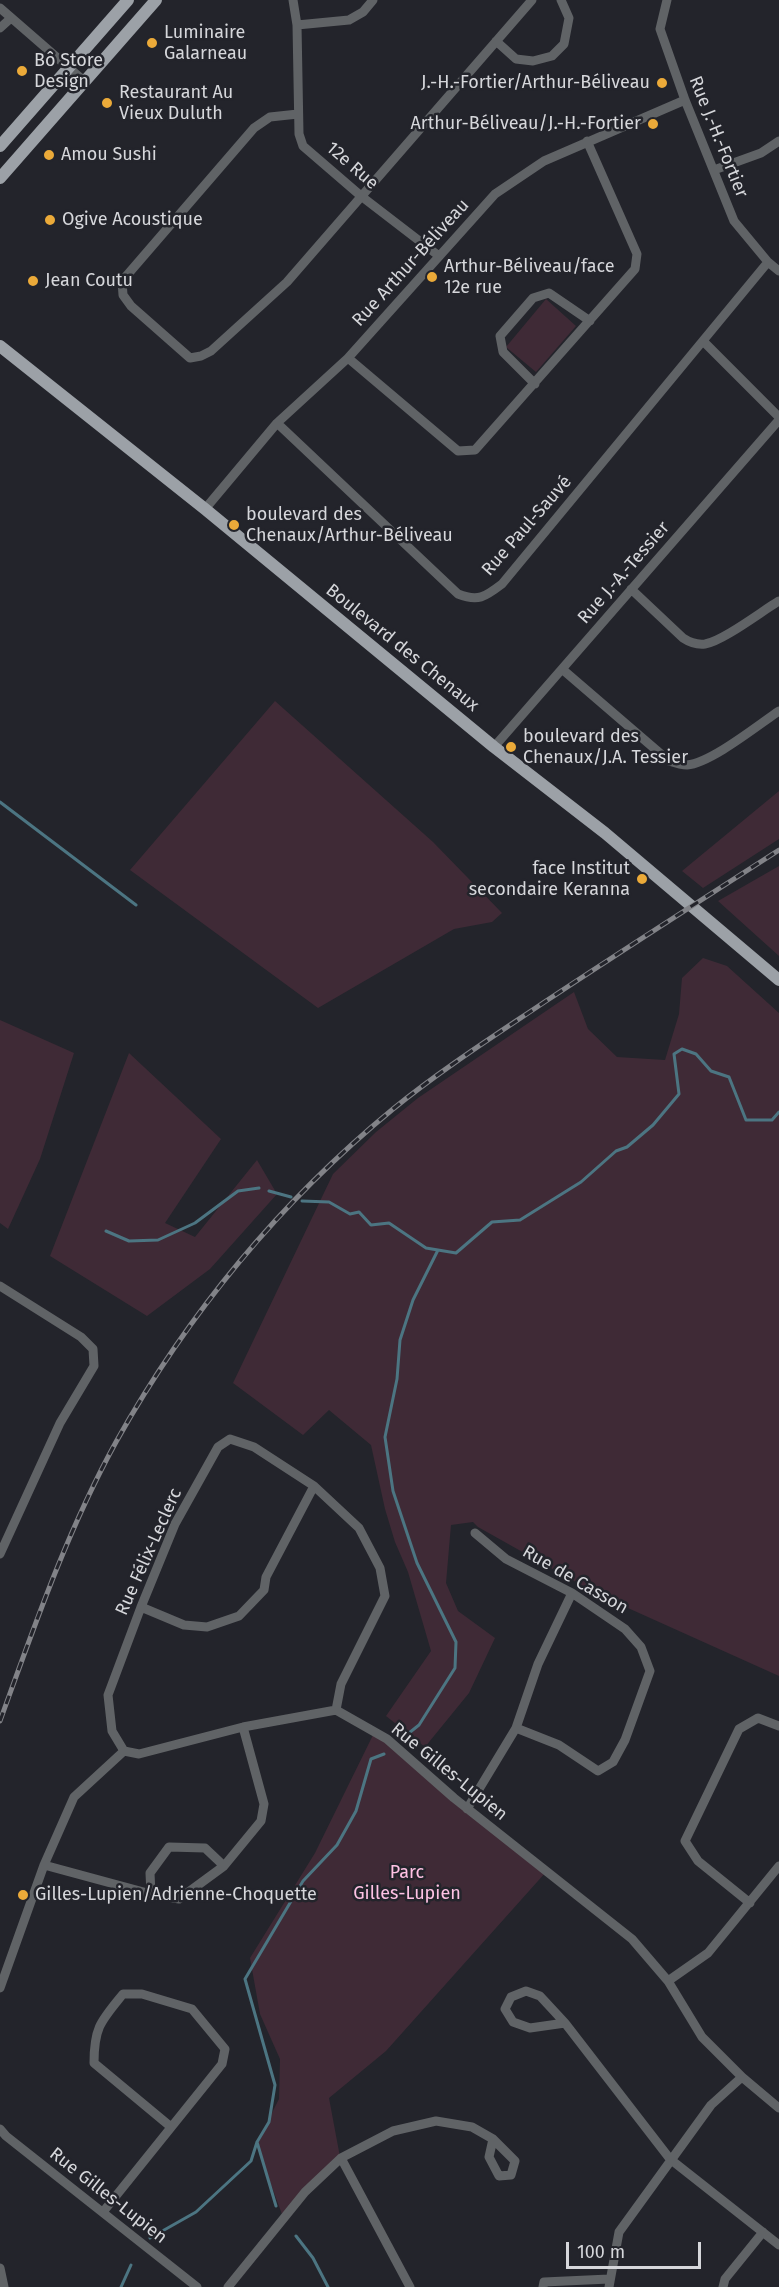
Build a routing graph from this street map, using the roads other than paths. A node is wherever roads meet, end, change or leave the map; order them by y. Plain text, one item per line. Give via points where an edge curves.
1 (128, 0) edge
2 (156, 0) edge
3 (293, 0) edge
4 (373, 0) edge
5 (532, 0) edge
6 (561, 0) edge
7 (667, 0) edge
8 (0, 8) edge
9 (11, 18) junction
10 (297, 26) junction
11 (0, 28) edge
12 (496, 41) junction
13 (68, 67) junction
14 (84, 81) junction
15 (685, 100) junction
16 (298, 114) junction
17 (587, 141) junction
18 (779, 141) edge
19 (0, 146) edge
20 (714, 170) junction
21 (0, 178) edge
22 (361, 196) junction
23 (439, 256) junction
24 (768, 262) junction
25 (779, 271) edge
26 (590, 321) junction
27 (703, 341) junction
28 (0, 346) edge
29 (348, 358) junction
30 (535, 384) junction
31 (779, 418) edge
32 (277, 423) junction
33 (205, 509) junction
34 (632, 590) junction
35 (779, 601) edge
36 (562, 669) junction
37 (779, 711) edge
38 (494, 747) junction
39 (779, 980) edge
40 (0, 1286) edge
41 (314, 1486) junction
42 (475, 1533) dead end
43 (0, 1554) edge
44 (572, 1593) junction
45 (141, 1606) junction
46 (336, 1710) junction
47 (779, 1726) edge
48 (243, 1727) junction
49 (516, 1728) junction
50 (124, 1750) junction
51 (467, 1809) junction
52 (44, 1865) junction
53 (224, 1866) junction
54 (779, 1866) edge
55 (151, 1894) junction
56 (750, 1902) junction
57 (668, 1981) junction
58 (0, 1988) edge
59 (565, 2022) junction
60 (742, 2077) junction
61 (779, 2108) edge
62 (171, 2127) junction
63 (0, 2129) edge
64 (493, 2139) dead end
65 (341, 2158) junction
66 (670, 2159) junction
67 (103, 2212) junction
68 (763, 2232) junction
69 (779, 2245) edge
70 (0, 2268) edge
71 (609, 2283) edge
72 (4, 2287) edge
73 (197, 2287) edge
74 (228, 2287) edge
75 (410, 2287) edge
76 (543, 2287) edge
77 (723, 2287) edge

1 - 13 main road
2 - 14 main road
3 - 10 street, 12e Rue
4 - 10 street via 349,20
5 - 12 street
6 - 12 street via 569,18 564,44 552,56 533,61 516,59
7 - 15 street, Rue J.-H.-Fortier via 660,29
8 - 9 street
9 - 11 street
9 - 13 street
10 - 16 street, 12e Rue
12 - 22 street
13 - 14 street
13 - 19 main road
14 - 21 main road
15 - 17 street, Rue Arthur-Béliveau
15 - 20 street, Rue J.-H.-Fortier
16 - 22 street, 12e Rue via 303,146
16 - 22 street via 270,117 238,146 122,281 123,295 130,306 190,358 212,351 287,282
17 - 23 street, Rue Arthur-Béliveau via 544,161 495,194
17 - 26 street via 637,254 635,269
18 - 20 street via 761,153
20 - 24 street, Rue J.-H.-Fortier via 734,221
22 - 23 street, 12e Rue
23 - 29 street, Rue Arthur-Béliveau
24 - 25 street, Rue J.-H.-Fortier
24 - 27 street, Rue Paul-Sauvé
26 - 30 street
26 - 30 street via 549,293 533,298 505,329 500,336 503,352
27 - 31 street
27 - 32 street, Rue Paul-Sauvé via 502,584 478,599 458,594
28 - 33 main road, Boulevard des Chenaux
29 - 30 street via 458,451 475,450
29 - 32 street, Rue Arthur-Béliveau
31 - 34 street, Rue J.-A.-Tessier
32 - 33 street, Rue Arthur-Béliveau
33 - 38 main road, Boulevard des Chenaux
34 - 35 street via 682,638 697,644 718,639
34 - 36 street, Rue J.-A.-Tessier
36 - 37 street via 669,761 679,765 705,760
36 - 38 street, Rue J.-A.-Tessier
38 - 39 main road, Boulevard des Chenaux via 605,833
40 - 43 street via 81,1337 93,1349 94,1366 60,1423
41 - 45 street via 266,1577 264,1590 239,1616 207,1627 184,1625
41 - 45 street, Rue Félix-Leclerc via 254,1447 230,1439 218,1447 175,1524
41 - 46 street, Rue Félix-Leclerc via 359,1528 380,1568 385,1596 341,1684
42 - 44 street, Rue de Casson via 506,1559
44 - 49 street via 538,1664
44 - 49 street, Rue de Casson via 625,1629 641,1647 650,1671 625,1740 613,1762 598,1771 559,1745
45 - 50 street, Rue Félix-Leclerc via 108,1695 112,1731
46 - 48 street
46 - 51 street, Rue Gilles-Lupien via 387,1739
47 - 56 street via 759,1718 739,1729 685,1841 698,1862
48 - 50 street via 139,1754
48 - 53 street via 264,1804 261,1821
49 - 51 street
50 - 52 street via 74,1797
51 - 57 street, Rue Gilles-Lupien via 632,1939
52 - 55 street
52 - 58 street
53 - 55 street via 179,1899
53 - 55 street via 205,1848 169,1847 150,1872
54 - 56 street
56 - 57 street via 708,1953
57 - 60 street, Rue Gilles-Lupien via 702,2037
59 - 59 street via 540,1996 526,1991 511,1996 505,2009 513,2022 530,2028
59 - 66 street
60 - 61 street, Rue Gilles-Lupien
60 - 66 street via 711,2106
62 - 62 street via 222,2064 225,2049 192,2009 142,1994 123,1994 102,2020 94,2040 94,2063
62 - 67 street
63 - 67 street, Rue Gilles-Lupien
64 - 65 street via 472,2127 436,2121 393,2131
65 - 74 street via 305,2192
65 - 75 street
66 - 68 street
66 - 71 street via 619,2232
67 - 73 street, Rue Gilles-Lupien
68 - 69 street
68 - 77 street via 725,2278
70 - 72 street
71 - 76 street via 544,2282

